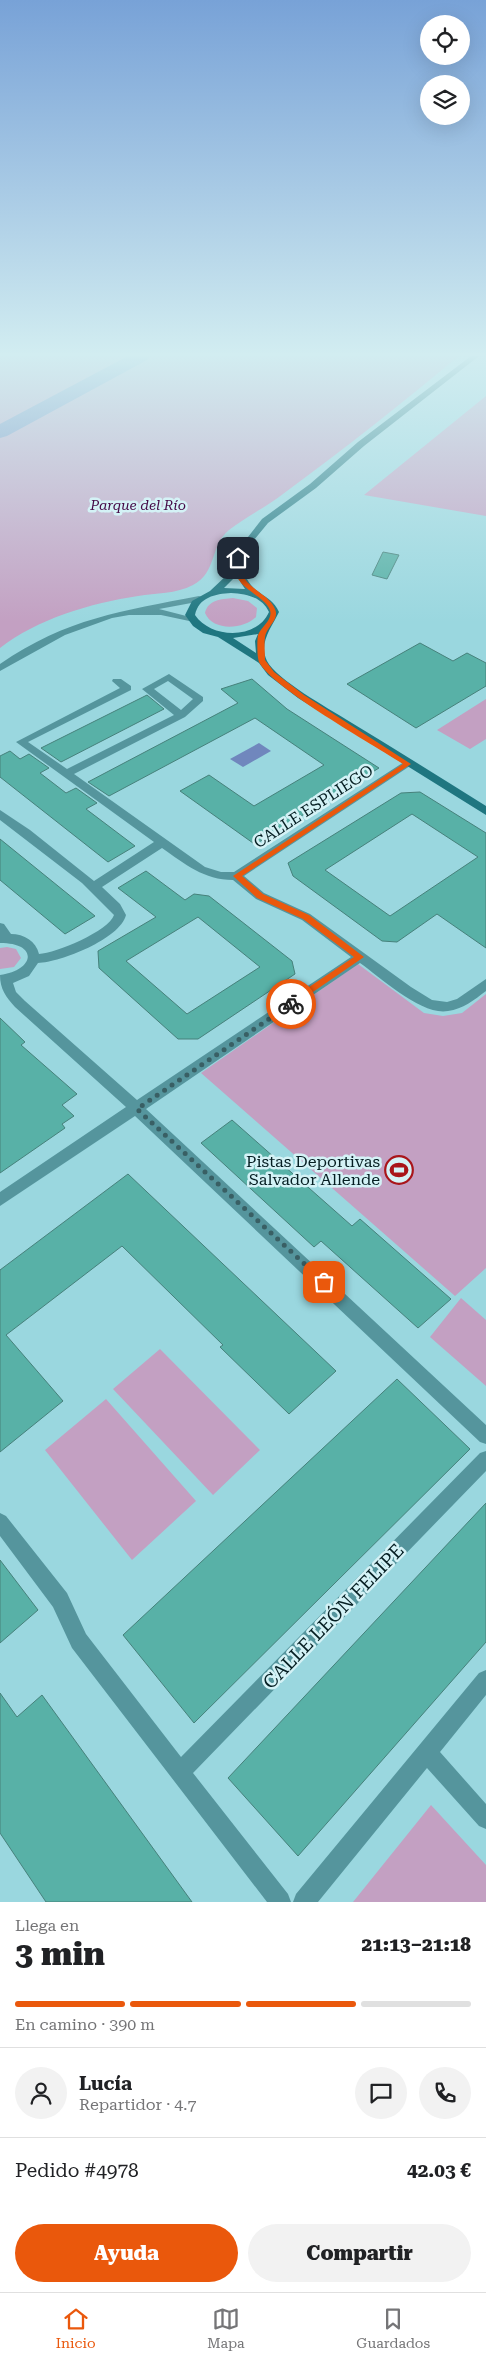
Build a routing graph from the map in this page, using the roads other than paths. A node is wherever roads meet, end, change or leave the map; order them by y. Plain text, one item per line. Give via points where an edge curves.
1 (360, 445) edge
2 (236, 566) junction
3 (214, 592) junction
4 (255, 594) junction
5 (199, 599) junction
6 (129, 612) junction
7 (192, 620) junction
8 (265, 627) junction
9 (221, 635) junction
10 (262, 661) junction
11 (0, 668) edge
12 (117, 681) dead end
13 (181, 715) dead end
14 (408, 764) junction
15 (66, 774) junction
16 (486, 811) edge
17 (0, 814) edge
18 (161, 843) junction
19 (236, 876) junction
20 (94, 887) junction
21 (2, 935) edge
22 (360, 957) junction
23 (35, 959) junction
24 (3, 980) edge
25 (486, 984) edge
26 (137, 1109) junction
27 (0, 1200) edge
28 (484, 1428) edge
29 (486, 1459) edge
30 (0, 1522) edge
31 (486, 1680) edge
32 (426, 1752) junction
33 (180, 1772) junction
34 (486, 1818) edge
35 (280, 1902) edge
36 (304, 1902) edge

1 - 2 street via 313,486 264,521 241,551
2 - 3 street via 227,581
2 - 4 street via 245,584
3 - 4 street
3 - 5 street
4 - 8 street via 268,602 274,612
5 - 6 street
5 - 7 street via 190,609
6 - 7 street via 161,612
6 - 11 street via 54,634
7 - 9 street via 202,630
8 - 9 street via 250,634
8 - 10 street via 260,641
9 - 10 street
10 - 14 street via 302,696
12 - 15 street via 127,688 20,742
13 - 15 street
14 - 16 street
14 - 19 street, CALLE ESPLIEGO
15 - 18 street
17 - 20 street
18 - 19 street via 201,870 221,876
18 - 20 street
19 - 22 street via 260,896 306,917
20 - 23 street via 118,909 118,921 71,952
21 - 23 street via 28,943
22 - 25 street via 429,1004 447,1008 462,1002
22 - 26 street
23 - 24 street via 25,973
24 - 26 street via 20,1004
26 - 27 street
26 - 28 street
29 - 33 street, CALLE LEÓN FELIPE
30 - 33 street via 60,1600 79,1641
31 - 32 street
32 - 34 street
32 - 36 street
33 - 35 street

